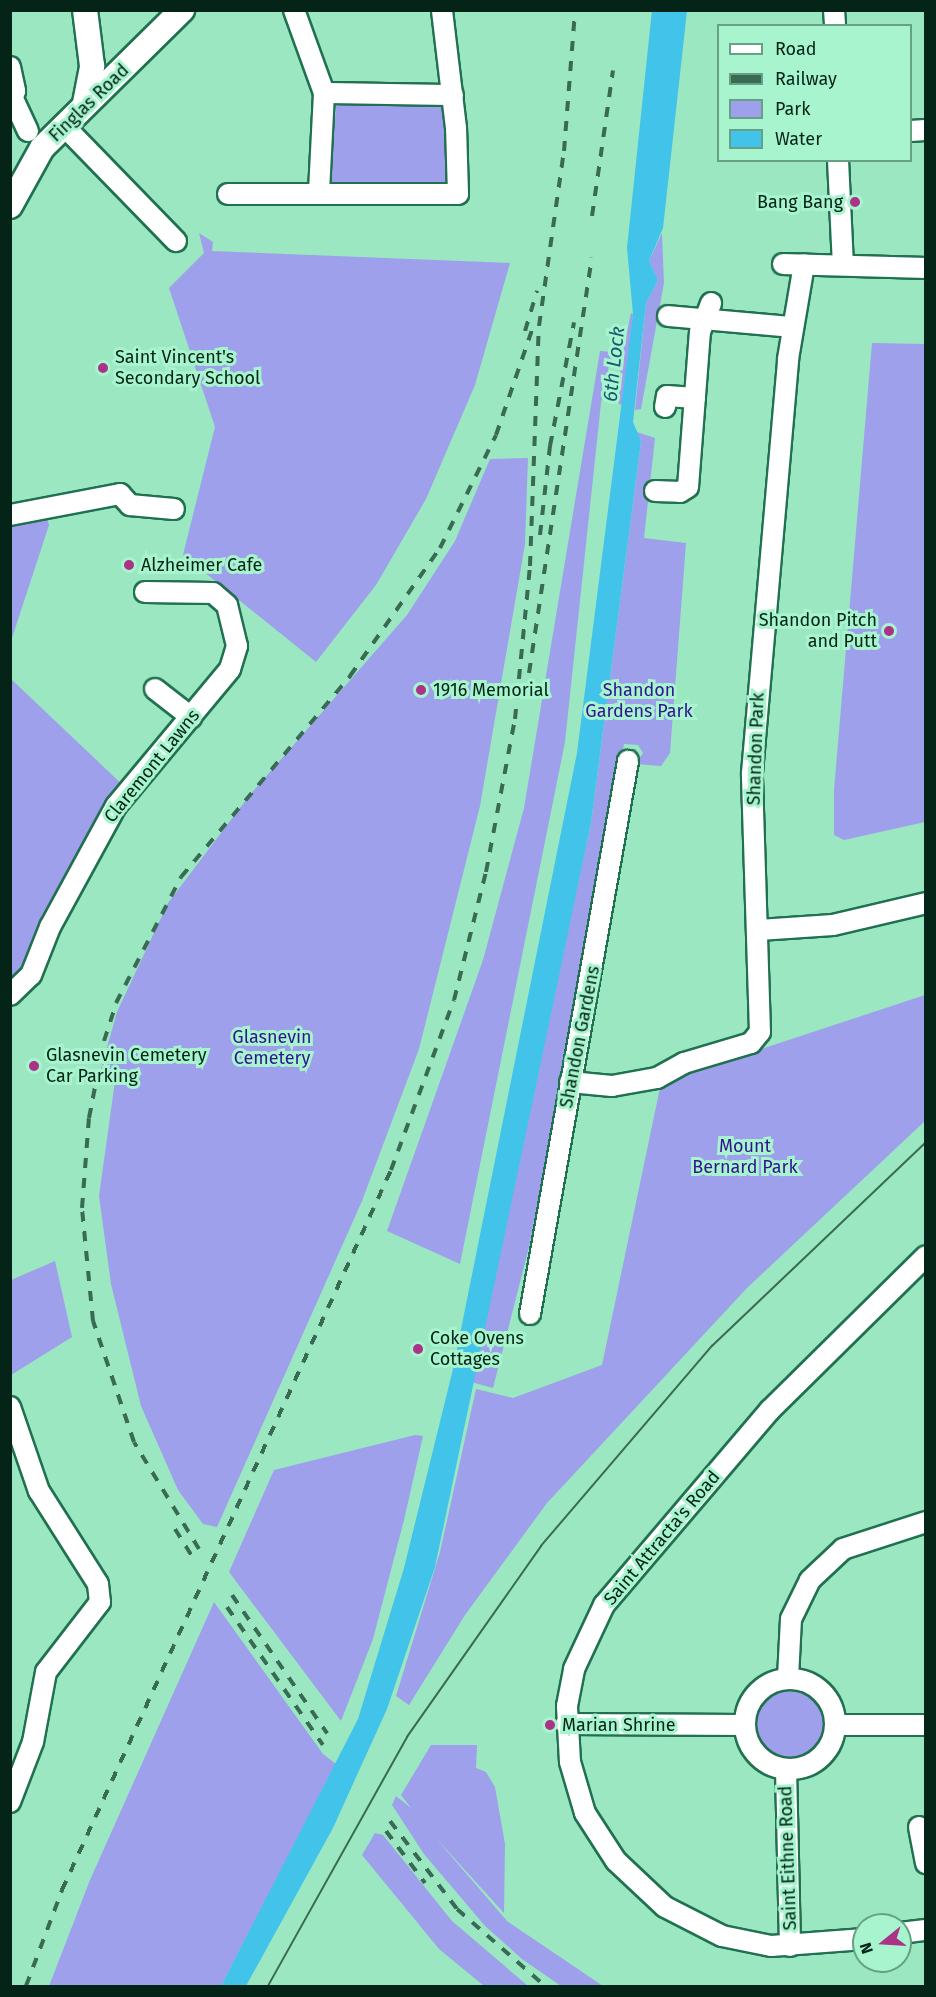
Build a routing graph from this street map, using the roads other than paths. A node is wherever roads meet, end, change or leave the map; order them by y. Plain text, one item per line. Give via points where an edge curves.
1 (85, 10) edge
2 (183, 10) edge
3 (294, 10) edge
4 (442, 10) edge
5 (89, 36) junction
6 (133, 60) junction
7 (10, 67) edge
8 (324, 93) junction
9 (453, 95) junction
10 (12, 101) edge
11 (85, 103) junction
12 (63, 125) junction
13 (28, 131) dead end
14 (838, 162) edge
15 (319, 192) junction
16 (228, 194) dead end
17 (10, 206) edge
18 (176, 241) dead end
19 (783, 264) dead end
20 (804, 264) junction
21 (843, 265) junction
22 (926, 268) edge
23 (707, 311) junction
24 (668, 316) dead end
25 (792, 327) junction
26 (695, 398) junction
27 (665, 407) dead end
28 (655, 491) dead end
29 (174, 509) dead end
30 (10, 515) edge
31 (145, 592) dead end
32 (155, 689) dead end
33 (191, 717) junction
34 (628, 761) dead end
35 (926, 903) edge
36 (759, 930) junction
37 (10, 995) edge
38 (570, 1082) junction
39 (926, 1256) edge
40 (530, 1314) dead end
41 (10, 1407) edge
42 (926, 1522) edge
43 (788, 1678) junction
44 (566, 1724) junction
45 (743, 1725) junction
46 (836, 1725) junction
47 (926, 1725) edge
48 (786, 1769) junction
49 (10, 1802) edge
50 (919, 1827) dead end
51 (926, 1863) edge
52 (852, 1940) edge
53 (790, 1946) junction

1 - 5 main road
2 - 6 main road, Finglas Road
3 - 8 street
4 - 9 street
5 - 6 main road via 111,58
5 - 11 main road via 92,66
6 - 11 main road, Finglas Road
7 - 10 street
8 - 9 street
8 - 15 street
9 - 15 street via 458,194
10 - 13 street
11 - 12 main road, Finglas Road
12 - 17 main road, Finglas Road via 27,168
12 - 18 street
14 - 21 street
15 - 16 street
19 - 20 street
20 - 21 street
20 - 25 street, Shandon Park
21 - 22 street
23 - 24 street
23 - 25 street
23 - 26 street
25 - 36 street, Shandon Park via 752,773
26 - 27 street via 668,396
26 - 28 street via 688,487
29 - 30 street via 130,505 120,494
31 - 33 street, Claremont Lawns via 213,593 227,605 235,632 230,669
32 - 33 street
33 - 37 street, Claremont Lawns via 111,815 50,927 31,975
34 - 38 street, Shandon Gardens via 602,930
35 - 36 street via 833,925
36 - 38 street, Shandon Park via 758,1039 657,1078 612,1086
38 - 40 street, Shandon Gardens
39 - 44 street, Saint Attracta's Road via 770,1410 604,1605 574,1669
41 - 49 street via 39,1491 98,1584 100,1602 46,1672 33,1742
42 - 43 street via 853,1544 810,1580 791,1619
43 - 45 street via 754,1696
43 - 46 street via 822,1692
44 - 45 street
44 - 53 street, Saint Attracta's Road via 585,1813 600,1841 640,1887 699,1927
45 - 48 street, Saint Eithne Road via 761,1759
46 - 47 street
46 - 48 street, Saint Eithne Road via 826,1752 815,1762
48 - 53 street, Saint Eithne Road
50 - 51 street
52 - 53 street, Saint Attracta's Road

